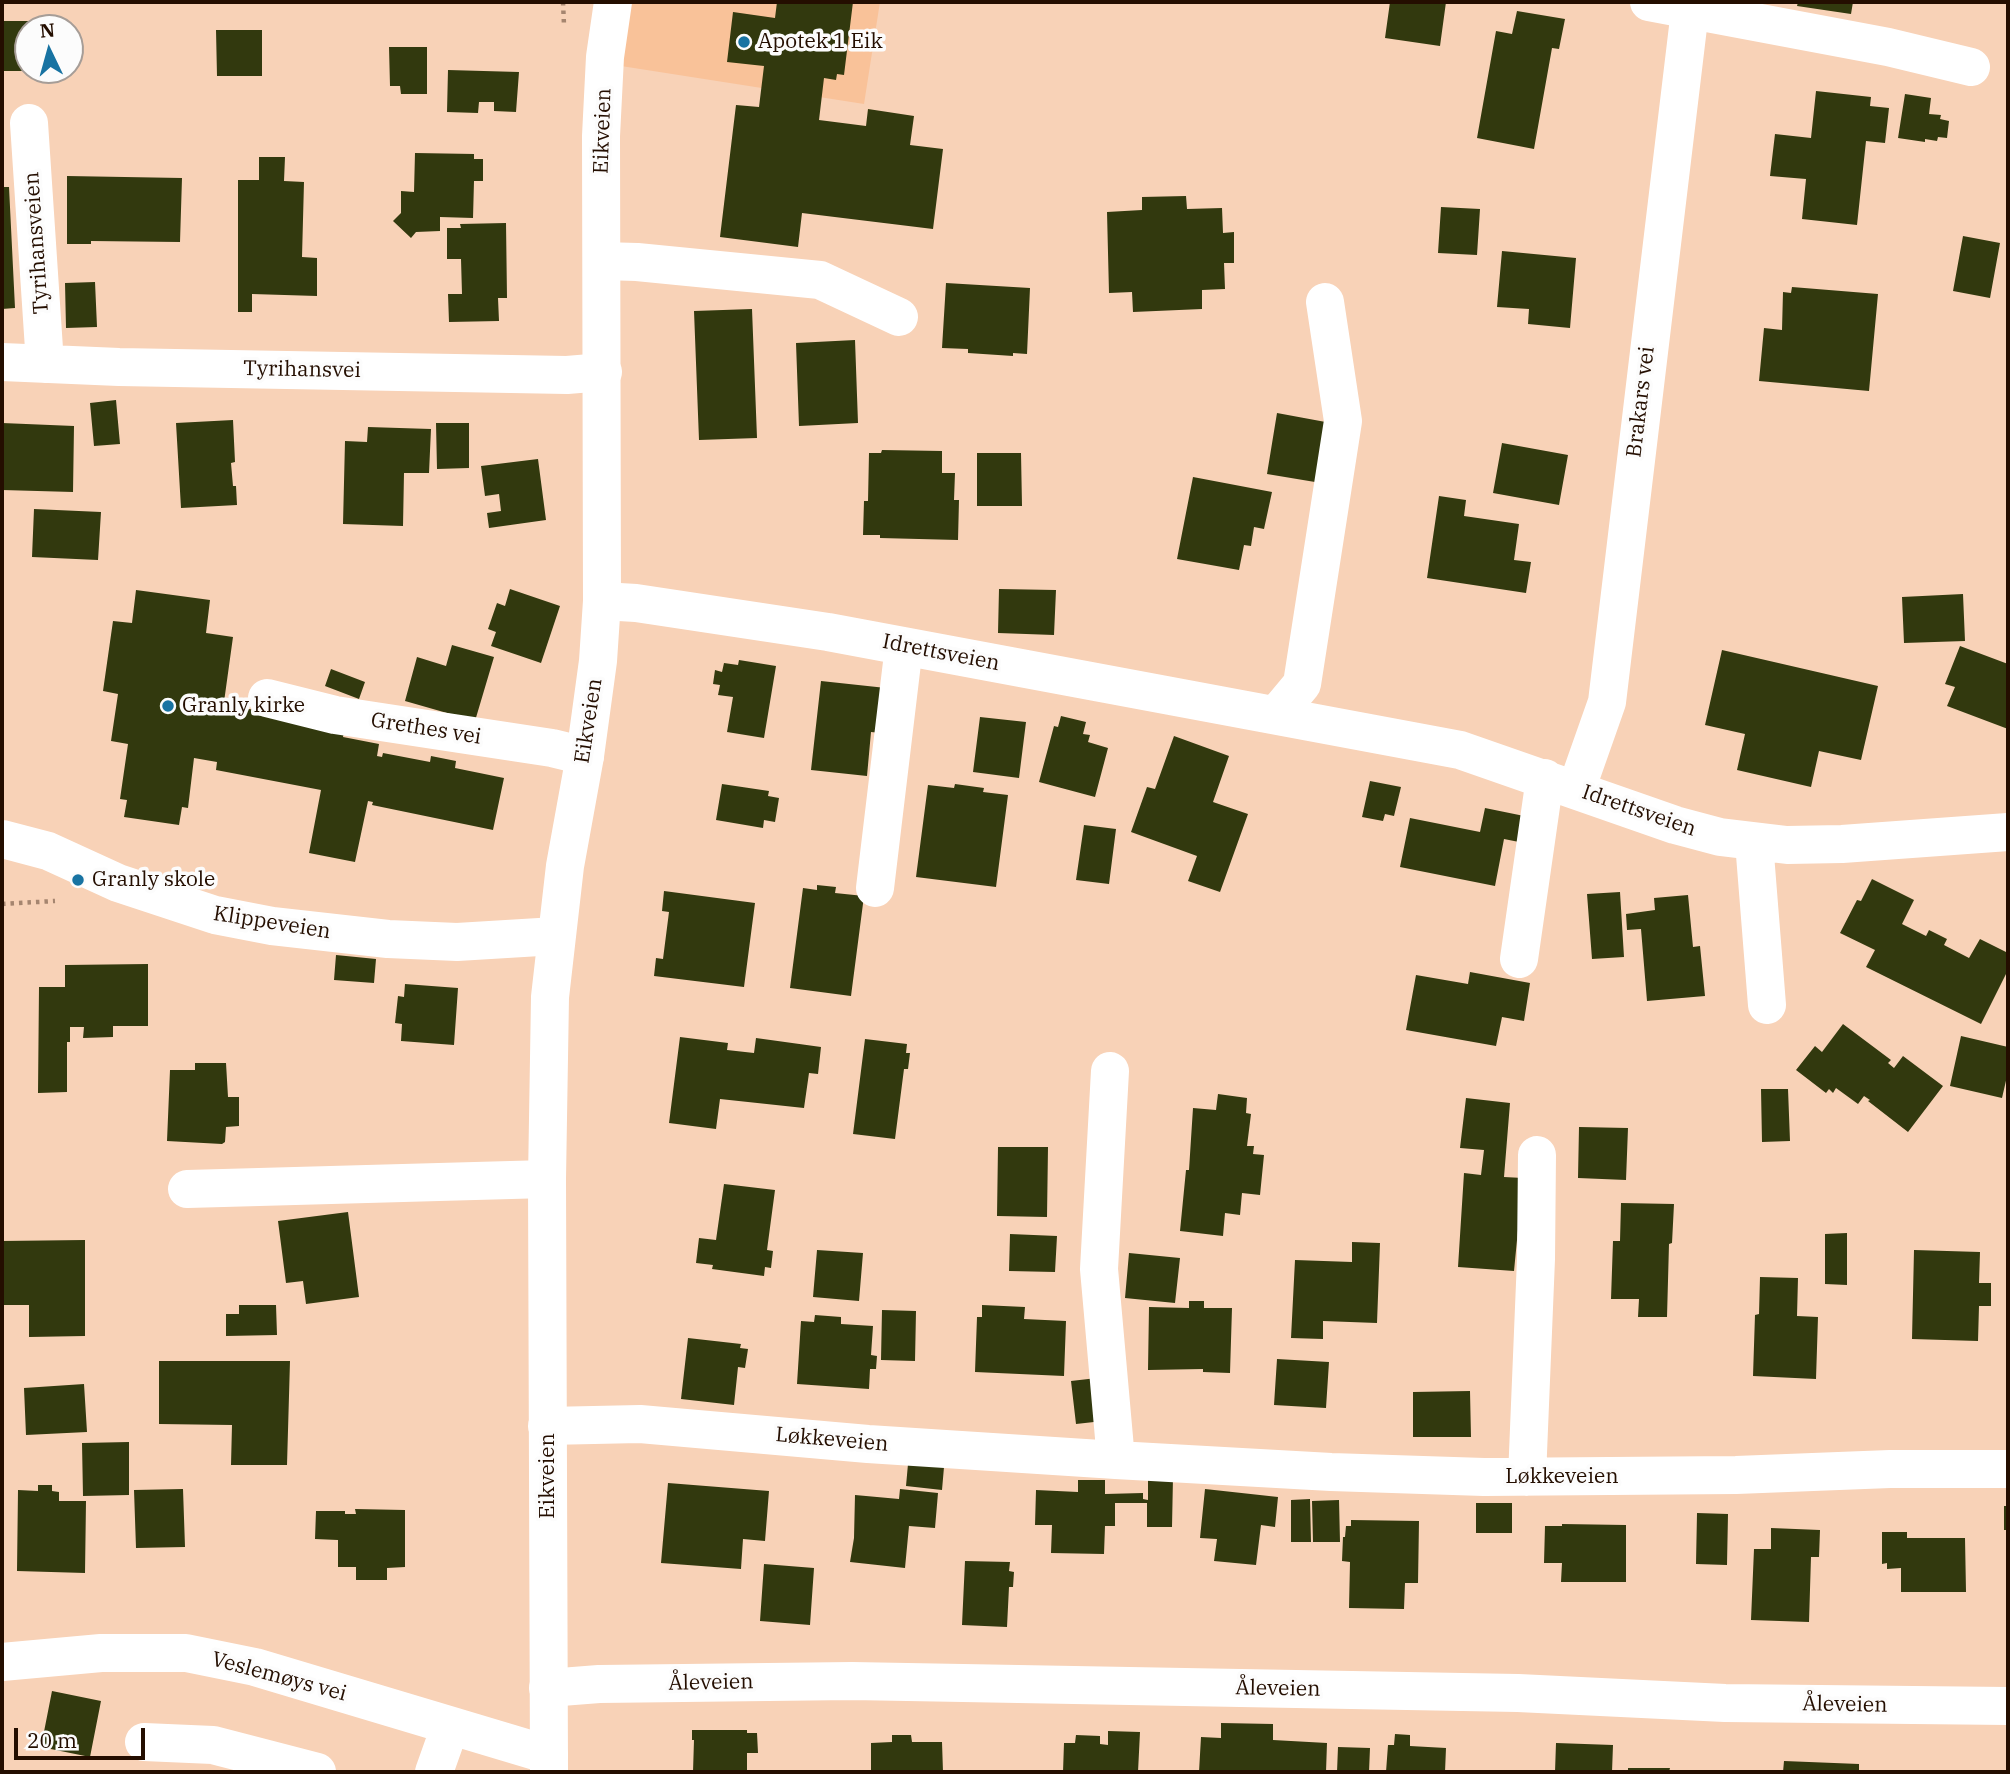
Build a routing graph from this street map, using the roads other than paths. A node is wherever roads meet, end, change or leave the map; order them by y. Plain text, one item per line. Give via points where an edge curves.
1 (613, 2) edge
2 (1649, 2) edge
3 (1690, 6) edge
4 (1971, 67) dead end
5 (29, 123) dead end
6 (602, 261) junction
7 (1325, 302) dead end
8 (899, 317) dead end
9 (2, 362) edge
10 (45, 364) junction
11 (603, 372) junction
12 (602, 601) junction
13 (904, 646) junction
14 (267, 698) dead end
15 (1277, 714) junction
16 (585, 756) junction
17 (1561, 784) junction
18 (2008, 832) edge
19 (2, 839) edge
20 (1754, 842) junction
21 (875, 888) dead end
22 (556, 936) junction
23 (1519, 958) dead end
24 (1767, 1005) dead end
25 (1110, 1071) dead end
26 (1537, 1155) dead end
27 (547, 1179) junction
28 (187, 1189) dead end
29 (547, 1426) junction
30 (1116, 1460) junction
31 (2008, 1469) edge
32 (1527, 1477) junction
33 (2, 1662) edge
34 (548, 1688) junction
35 (2008, 1706) edge
36 (450, 1727) junction
37 (144, 1742) dead end
38 (549, 1764) edge
39 (317, 1772) edge
40 (434, 1772) edge

1 - 6 street, Eikveien via 601,136
2 - 3 street
3 - 4 street
3 - 17 street, Brakars vei via 1607,702
5 - 10 street, Tyrihansveien
6 - 8 street via 820,280
6 - 11 street, Eikveien
7 - 15 street via 1343,421 1302,684
9 - 10 street, Tyrihansvei
10 - 11 street, Tyrihansvei via 567,375
11 - 12 street, Eikveien
12 - 13 street, Idrettsveien
12 - 16 street, Eikveien
13 - 15 street, Idrettsveien
13 - 21 street
14 - 16 street, Grethes vei via 335,715
15 - 17 street, Idrettsveien via 1461,750
16 - 22 street, Eikveien
17 - 20 street, Idrettsveien via 1675,825
17 - 23 street, Brakars vei
18 - 20 street, Idrettsveien via 1842,844
19 - 22 street, Klippeveien via 48,851 118,883 215,915 272,926 457,942
20 - 24 street
22 - 27 street, Eikveien
25 - 30 street via 1099,1269
26 - 32 street
27 - 28 street
27 - 29 street, Eikveien
29 - 30 street, Løkkeveien via 640,1424
29 - 34 street, Eikveien
30 - 32 street, Løkkeveien
31 - 32 street, Løkkeveien
33 - 36 street, Veslemøys vei via 101,1653 186,1653 255,1667
34 - 35 street, Åleveien via 866,1681
34 - 38 street, Eikveien
36 - 38 street, Veslemøys vei
36 - 40 street
37 - 39 street via 213,1745

